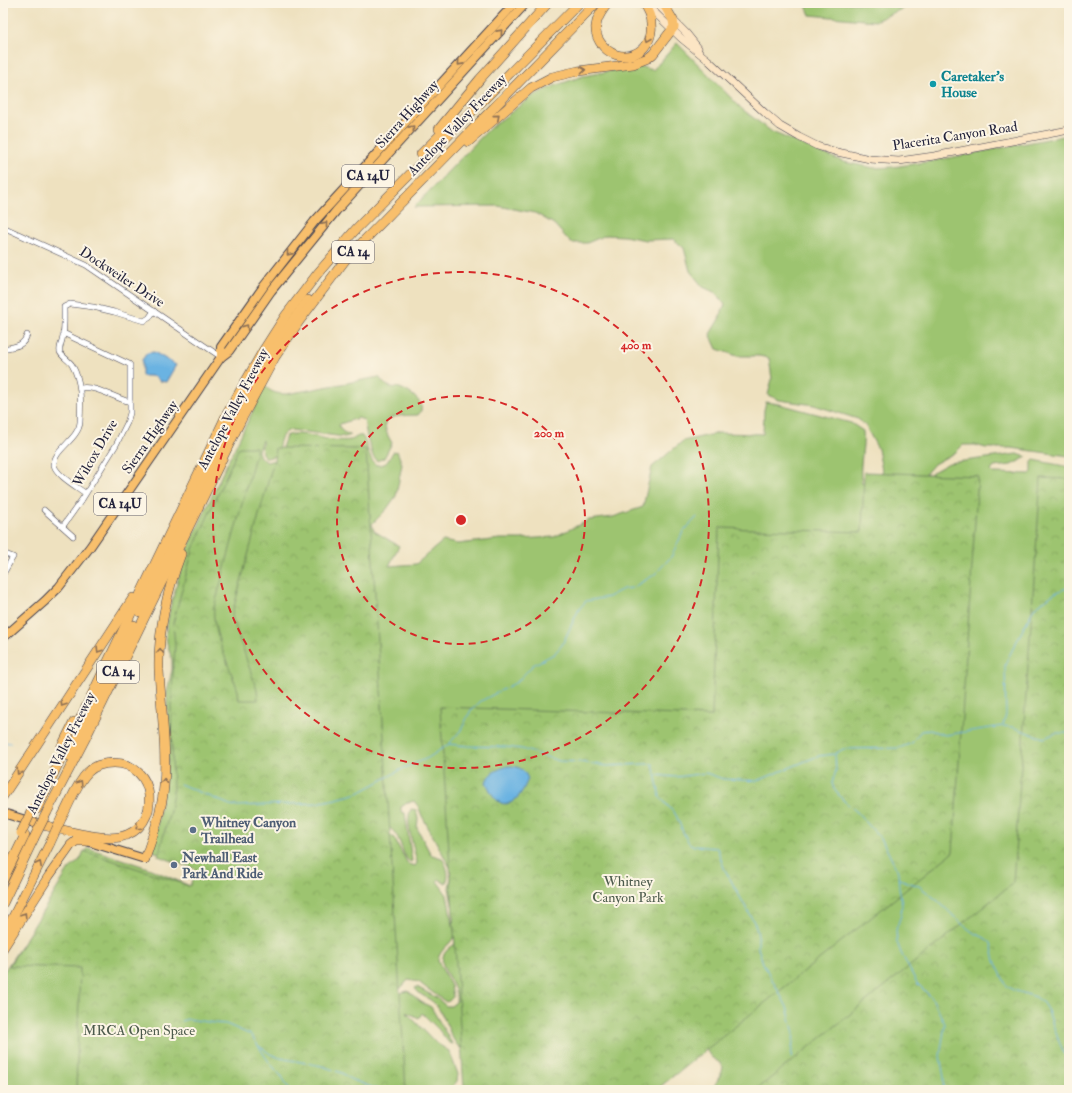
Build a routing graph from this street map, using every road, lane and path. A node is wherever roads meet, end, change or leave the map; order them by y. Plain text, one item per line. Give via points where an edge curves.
1 (514, 3) edge
2 (526, 3) edge
3 (548, 3) edge
4 (571, 3) edge
5 (579, 3) edge
6 (589, 3) edge
7 (596, 3) edge
8 (608, 3) edge
9 (644, 3) edge
10 (656, 3) edge
11 (663, 3) edge
12 (673, 20) junction
13 (672, 30) junction
14 (708, 60) junction
15 (1069, 130) edge
16 (433, 143) junction
17 (444, 159) junction
18 (3, 227) edge
19 (154, 311) junction
20 (63, 333) junction
21 (27, 335) dead end
22 (270, 335) junction
23 (3, 349) edge
24 (274, 353) junction
25 (221, 357) junction
26 (249, 384) junction
27 (80, 388) junction
28 (130, 402) junction
29 (85, 493) junction
30 (44, 510) dead end
31 (63, 526) junction
32 (187, 530) junction
33 (73, 536) dead end
34 (3, 553) edge
35 (3, 574) edge
36 (136, 594) junction
37 (3, 638) edge
38 (3, 796) edge
39 (40, 810) junction
40 (3, 812) edge
41 (35, 824) junction
42 (27, 836) junction
43 (88, 841) junction
44 (145, 859) joint
45 (3, 869) edge
46 (3, 880) edge
47 (3, 891) edge
48 (3, 903) edge
49 (3, 937) edge
50 (3, 948) edge

1 -> 25 main road, Sierra Highway / CA 14U via 314,222 238,322 221,347
25 -> 2 main road, Sierra Highway / CA 14U via 229,351 271,291 336,211
3 - 16 highway via 480,79 439,129
4 - 16 highway, Antelope Valley Freeway / CA 14
5 - 22 highway via 356,229
6 - 24 highway via 353,244 296,315
7 - 17 highway, Antelope Valley Freeway / CA 14
9 -> 8 highway via 652,28 648,42 638,52 624,56 611,54 596,34 598,17
9 - 13 main road, Placerita Canyon Road
10 - 12 main road, Placerita Canyon Road
11 - 12 highway
12 - 13 highway
12 - 14 main road, Placerita Canyon Road
13 - 14 main road, Placerita Canyon Road
17 -> 13 highway via 461,148 531,88 565,73 624,66 641,61 653,54
14 - 15 main road, Placerita Canyon Road via 780,126 817,146 857,157 911,159
16 - 22 highway, Antelope Valley Freeway / CA 14 via 330,250 298,290
17 - 24 highway, Antelope Valley Freeway / CA 14 via 346,259
18 - 19 street, Dockweiler Drive via 86,265
19 - 20 street via 144,321 114,312 70,304 64,307
19 - 25 street, Dockweiler Drive
20 - 27 street via 60,353 72,365
20 - 28 street, Wilcox Drive via 130,365
21 - 23 street via 21,345
22 - 26 highway, Antelope Valley Freeway / CA 14
24 - 26 highway, Antelope Valley Freeway / CA 14
25 - 37 main road, Sierra Highway / CA 14U via 95,541 45,601
26 - 32 highway, Antelope Valley Freeway / CA 14 via 238,425
26 - 36 highway, Antelope Valley Freeway / CA 14 via 218,423
26 - 39 highway via 143,606
27 - 28 street via 95,389
27 - 29 street via 78,429 56,456 54,465 58,473
28 - 29 street, Wilcox Drive via 130,412 116,445
29 - 31 street, Wilcox Drive
30 - 31 street
31 - 33 street
32 - 39 highway, Antelope Valley Freeway / CA 14 via 85,739
44 -> 32 highway via 157,822 164,785 159,669 161,633 170,588 186,542
34 - 35 street via 13,557
36 -> 38 highway
36 - 39 highway, Antelope Valley Freeway / CA 14
39 - 42 highway, Antelope Valley Freeway / CA 14, bridge
39 - 42 highway, Antelope Valley Freeway / CA 14, bridge
40 - 41 main road
41 - 43 main road
49 -> 41 highway, bridge via 50,843 62,818 82,779 91,769 110,763 129,766 140,774 147,785 150,798 146,817 138,828 127,835 98,836
42 - 45 highway, Antelope Valley Freeway / CA 14
42 - 46 highway
42 - 47 highway
42 - 48 highway, Antelope Valley Freeway / CA 14
43 - 44 main road
50 -> 43 highway via 71,845 79,841

